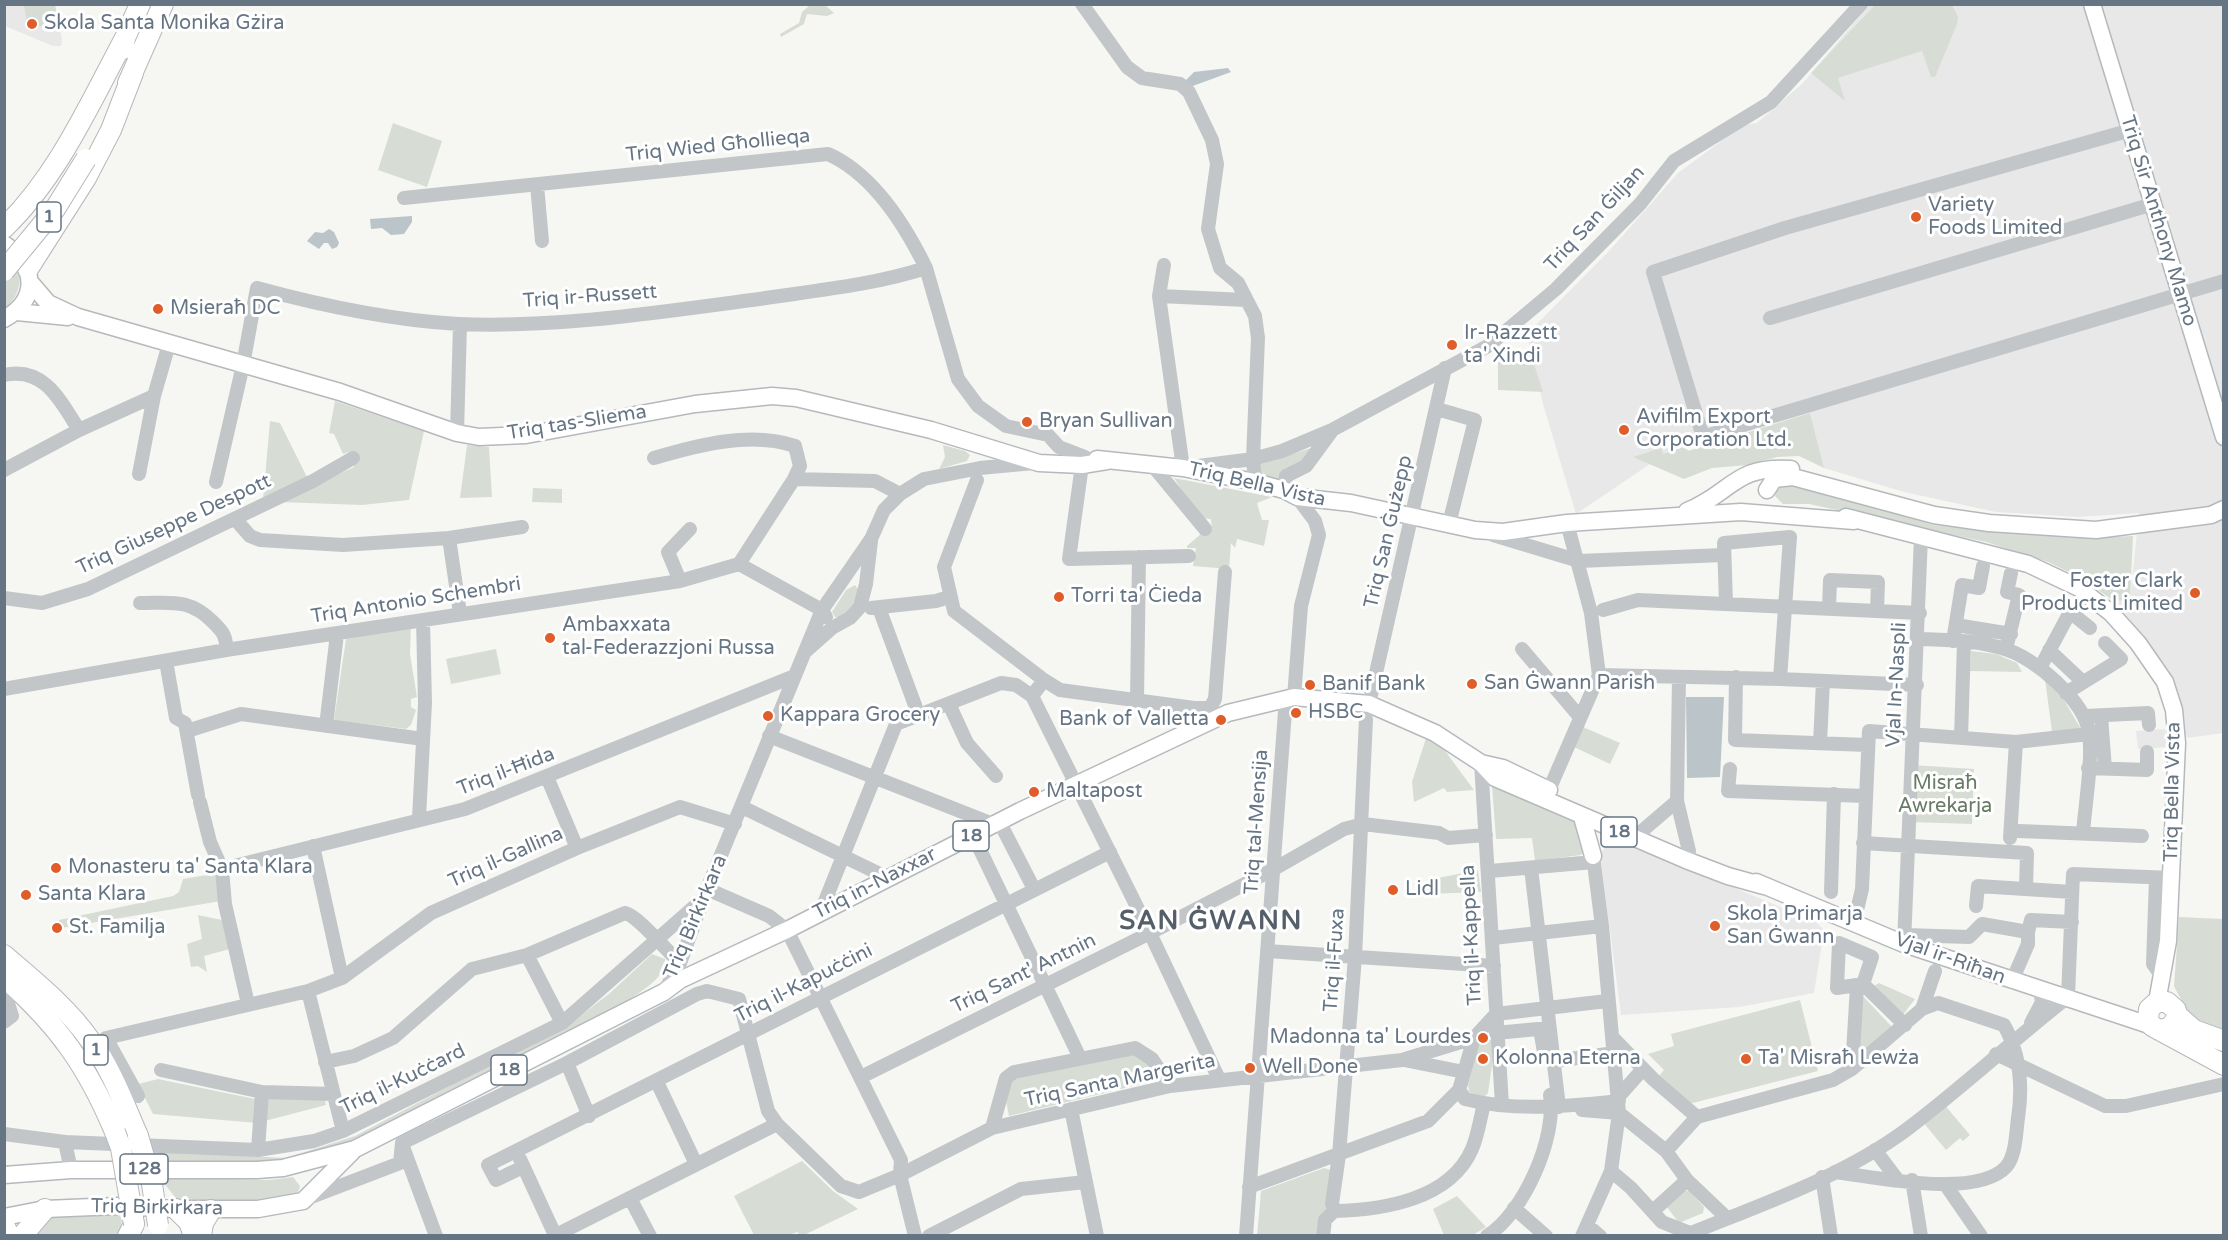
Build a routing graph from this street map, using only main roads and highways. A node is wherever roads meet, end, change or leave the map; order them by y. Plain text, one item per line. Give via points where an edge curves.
1 (140, 4) edge
2 (163, 4) edge
3 (2092, 4) edge
4 (125, 38) junction
5 (133, 73) junction
6 (83, 153) junction
7 (4, 228) edge
8 (4, 244) edge
9 (4, 253) edge
10 (4, 271) edge
11 (29, 275) junction
12 (11, 315) edge
13 (78, 317) junction
14 (2223, 437) edge
15 (980, 443) junction
16 (1083, 461) junction
17 (1107, 461) joint
18 (1039, 463) joint
19 (1740, 476) junction
20 (1841, 489) junction
21 (1771, 498) junction
22 (2223, 509) edge
23 (1746, 512) junction
24 (1675, 516) junction
25 (1854, 521) junction
26 (1290, 697) joint
27 (1481, 763) junction
28 (1582, 817) junction
29 (1609, 828) junction
30 (1764, 886) junction
31 (4, 955) edge
32 (4, 977) edge
33 (13, 992) edge
34 (664, 992) joint
35 (2164, 1006) junction
36 (2105, 1011) junction
37 (2156, 1028) junction
38 (2223, 1041) edge
39 (2223, 1065) edge
40 (355, 1149) junction
41 (283, 1168) junction
42 (4, 1175) edge
43 (305, 1198) junction
44 (45, 1209) junction
45 (176, 1209) junction
46 (211, 1210) junction
47 (4, 1217) edge
48 (4, 1224) edge
49 (132, 1232) edge
50 (161, 1232) edge
51 (9, 1236) edge
52 (22, 1236) edge
53 (194, 1236) edge
54 (201, 1236) edge

1 - 4 highway, 1
2 - 5 highway, 1
3 - 14 main road, Triq Sir Anthony Mamo
4 - 6 highway, 1 via 117,72
4 - 7 highway via 58,160
5 - 6 highway, 1
5 - 11 highway via 86,178
6 - 9 highway, 1
6 - 10 highway, 1, bridge via 55,209
8 - 11 main road, Triq tas-Sliema via 19,253
11 - 12 main road via 27,298
11 - 13 main road, Triq tas-Sliema via 48,303
12 - 13 main road, Triq tas-Sliema
13 - 15 main road, Triq tas-Sliema via 340,392 457,433 478,436 526,435 695,404 772,396 806,400
15 - 16 main road, Triq tas-Sliema
15 - 18 main road, Triq tas-Sliema
16 - 17 main road, Triq tas-Sliema
16 - 18 main road, Triq Birkirkara
17 - 24 main road, Triq Bella Vista via 1183,468 1475,530 1503,532
19 - 20 main road via 1771,468 1796,470
19 - 21 main road via 1757,476
19 - 23 main road via 1732,483 1731,496
19 - 24 main road, Triq Bella Vista via 1704,504
20 - 21 main road via 1793,477 1774,479
20 - 22 main road via 1934,516 2096,530
21 - 23 main road
21 - 25 main road, Triq Bella Vista
23 - 24 main road, Triq Bella Vista
23 - 25 main road, Triq Bella Vista
25 - 35 main road, Triq Bella Vista via 2028,564 2079,588 2138,643 2165,682 2174,710 2177,743 2164,878
26 - 27 main road, Vjal ir-Riħan via 1368,711 1435,733
26 - 34 main road, Triq in-Naxxar / 18 via 1224,714 886,877 787,930 680,980
27 - 28 main road, Vjal ir-Riħan / 18 via 1495,778
27 - 30 main road, Vjal ir-Riħan / 18 via 1503,768
28 - 29 main road, Vjal ir-Riħan / 18
28 - 29 main road via 1593,859 1599,836
29 - 30 main road, Vjal ir-Riħan / 18 via 1728,876
30 - 36 main road, Vjal ir-Riħan / 18 via 2012,981
31 - 50 highway, 1, bridge via 63,1008 91,1040 138,1136
32 - 33 highway
33 - 49 highway, bridge via 50,1021 75,1053 101,1099 123,1158
34 - 40 main road, Triq Birkirkara / 18
35 - 36 main road, Vjal ir-Riħan / 18 via 2140,1012
35 - 37 highway via 2147,1016
35 - 37 highway via 2173,1026
35 - 38 highway via 2194,1030
36 - 37 main road, Vjal ir-Riħan / 18
37 - 39 highway, 18
40 - 41 main road, Triq Birkirkara / 128
40 - 43 main road, Triq Birkirkara
41 - 42 main road, Triq Birkirkara / 128 via 71,1170
41 - 43 main road via 299,1169 305,1179
43 - 46 main road, Triq Birkirkara / 128 via 258,1209
44 - 45 main road, Triq Birkirkara / 128
44 - 47 main road, Triq Birkirkara / 128
44 - 52 highway
45 - 46 main road, Triq Birkirkara / 128
45 - 53 highway via 189,1222
46 - 54 highway
48 - 51 highway

